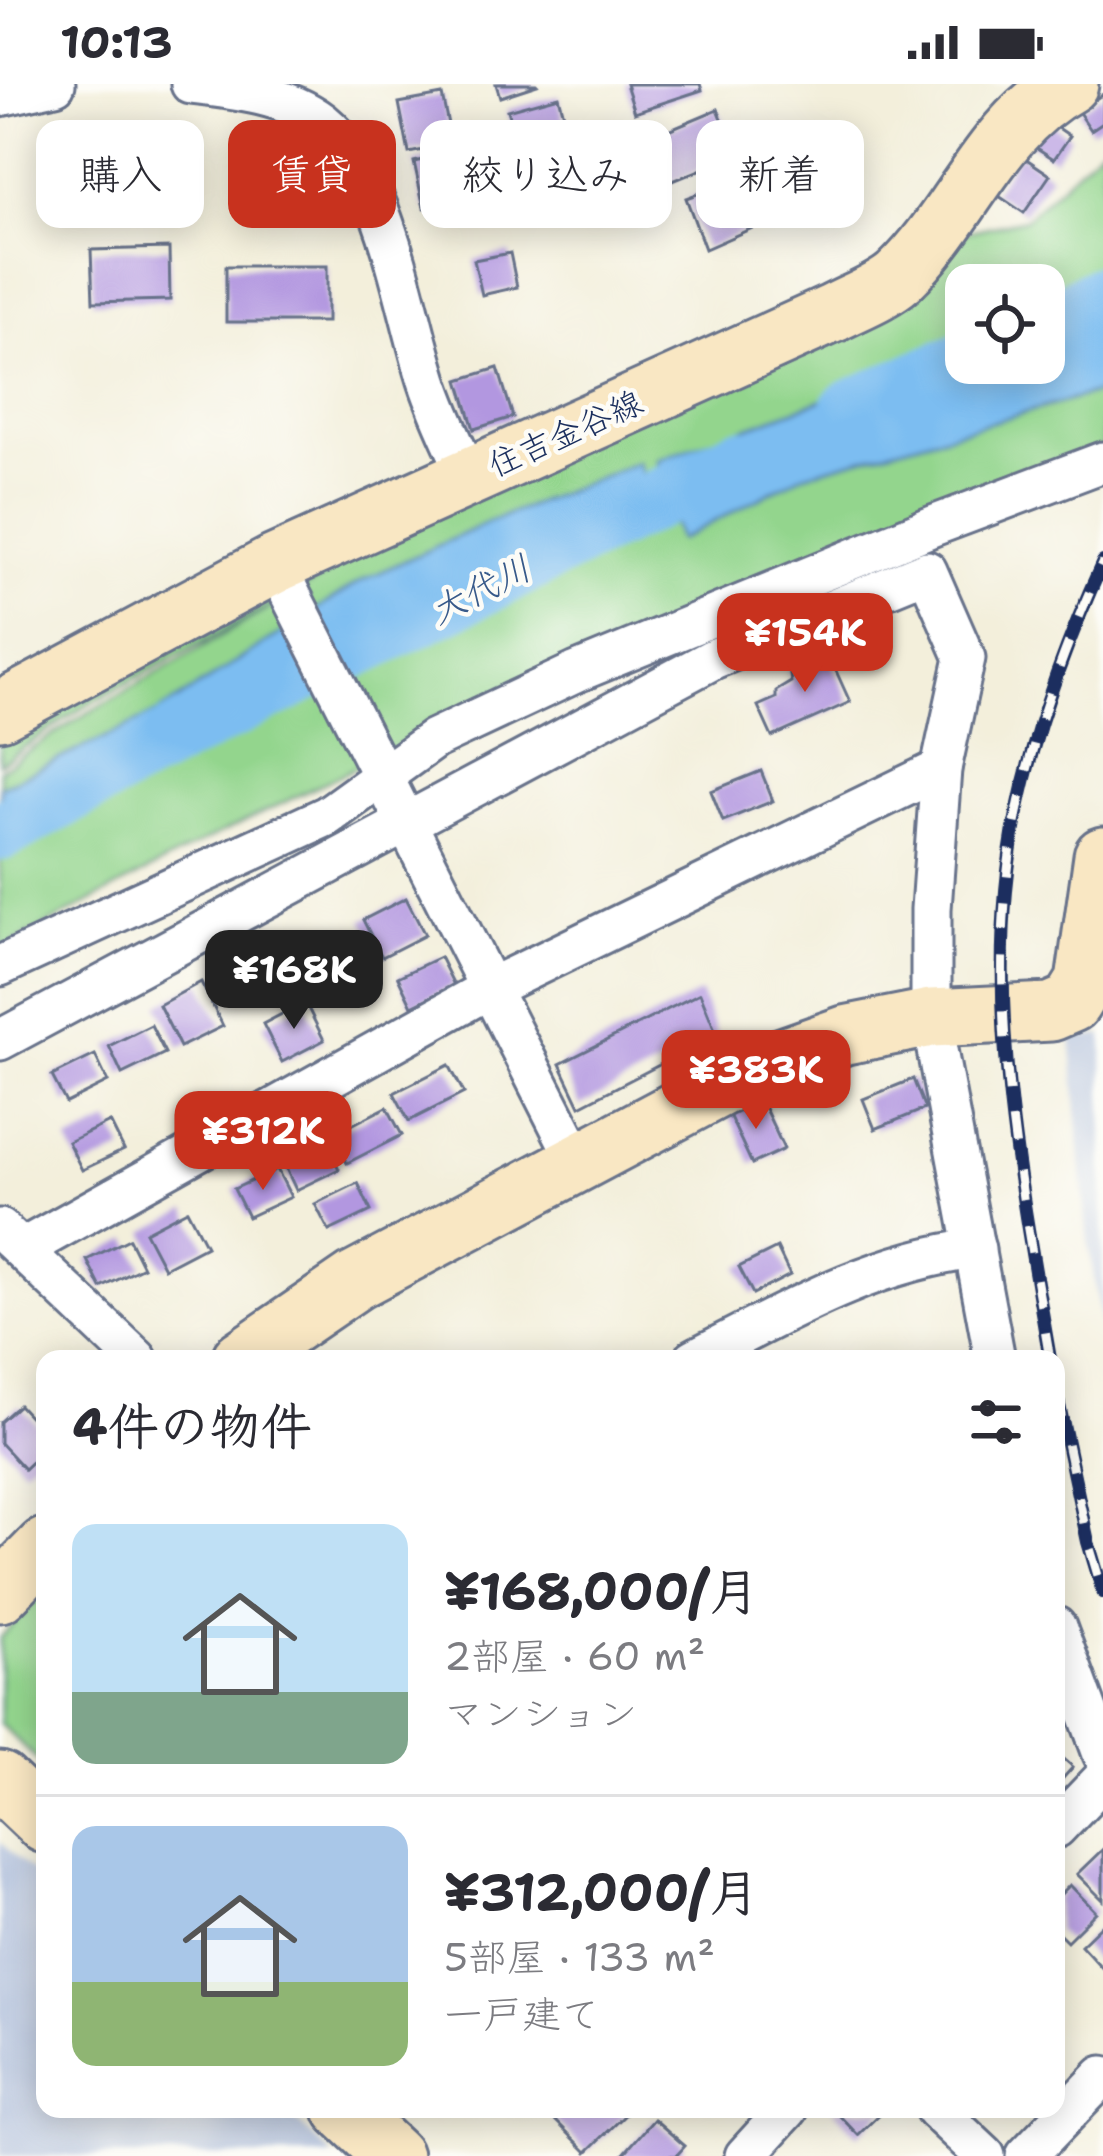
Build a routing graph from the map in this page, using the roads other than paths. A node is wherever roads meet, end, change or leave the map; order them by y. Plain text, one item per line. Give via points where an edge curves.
1 (55, 84) edge
2 (191, 84) edge
3 (1069, 84) edge
4 (0, 97) edge
5 (1103, 462) edge
6 (468, 476) junction
7 (274, 564) junction
8 (0, 711) edge
9 (941, 770) junction
10 (382, 778) junction
11 (407, 823) junction
12 (1103, 856) edge
13 (0, 966) edge
14 (490, 988) junction
15 (932, 1018) junction
16 (0, 1040) edge
17 (577, 1160) junction
18 (11, 1239) edge
19 (975, 1249) junction
20 (128, 1350) edge
21 (255, 1350) edge
22 (712, 1350) edge
23 (993, 1350) edge
24 (36, 1556) edge
25 (0, 1593) edge
26 (1065, 1651) edge
27 (1103, 1754) edge
28 (1103, 1779) edge
29 (0, 1781) edge
30 (36, 1815) edge
31 (1065, 1819) edge
32 (1103, 2076) edge
33 (1065, 2115) edge
34 (353, 2118) edge
35 (780, 2118) edge
36 (944, 2118) edge
37 (1063, 2118) edge
38 (393, 2156) edge
39 (745, 2156) edge
40 (985, 2156) edge
41 (1026, 2156) edge

1 - 4 street
2 - 6 street via 292,103 325,124 364,177 403,282 426,376
3 - 6 street, 住吉金谷線 via 1039,101 989,154 937,235 895,280
5 - 10 street via 577,672 434,739
6 - 7 street, 住吉金谷線
7 - 8 street, 住吉金谷線
7 - 10 street
9 - 11 street via 965,658 927,571 713,659
9 - 14 street
9 - 15 street
10 - 11 street
10 - 13 street via 327,816
11 - 14 street
11 - 16 street
12 - 15 street via 1085,982 1072,1003 1051,1012
14 - 17 street
14 - 18 street
15 - 17 street via 845,1035 766,1063
15 - 19 street
17 - 21 street via 355,1281
18 - 20 street
19 - 22 street via 871,1272
19 - 23 street
24 - 25 street
26 - 27 street
28 - 31 street
29 - 30 street
32 - 33 street
34 - 38 street
35 - 39 street
36 - 40 street
37 - 41 street

